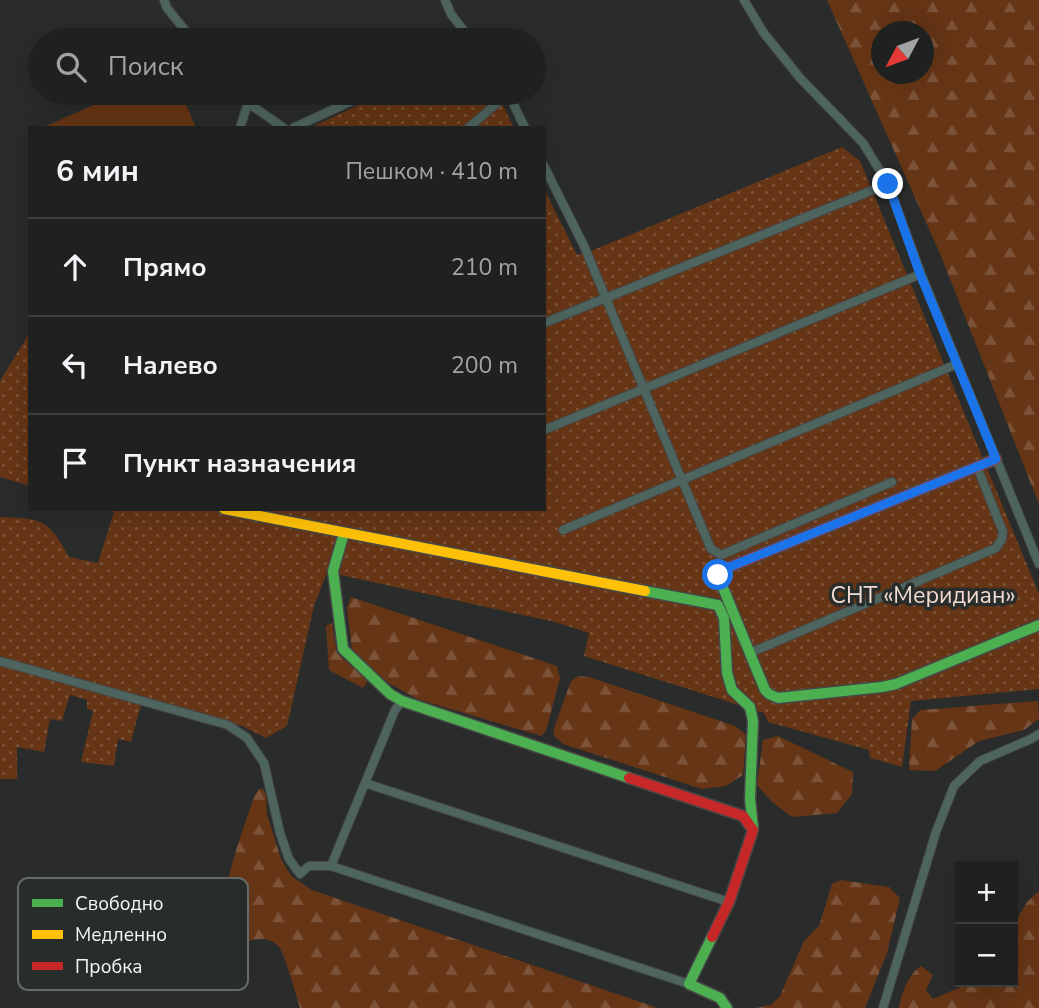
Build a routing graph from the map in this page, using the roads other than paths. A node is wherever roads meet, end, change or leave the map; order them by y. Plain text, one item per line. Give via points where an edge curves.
1 (164, 0) edge
2 (445, 0) edge
3 (744, 0) edge
4 (183, 28) edge
5 (461, 28) edge
6 (247, 105) edge
7 (251, 105) edge
8 (343, 105) edge
9 (494, 105) edge
10 (514, 105) edge
11 (241, 126) edge
12 (281, 126) edge
13 (297, 126) edge
14 (470, 126) edge
15 (524, 126) edge
16 (546, 170) edge
17 (888, 184) junction
18 (920, 274) junction
19 (606, 298) junction
20 (546, 322) edge
21 (957, 364) junction
22 (644, 388) junction
23 (546, 429) edge
24 (996, 459) junction
25 (977, 467) junction
26 (682, 480) junction
27 (892, 482) dead end
28 (234, 511) edge
29 (563, 530) dead end
30 (344, 533) junction
31 (1039, 564) edge
32 (1039, 625) edge
33 (750, 653) junction
34 (0, 660) edge
35 (402, 701) junction
36 (1039, 734) edge
37 (365, 783) junction
38 (753, 830) junction
39 (331, 866) junction
40 (729, 902) junction
41 (689, 984) junction
42 (727, 1008) edge
43 (883, 1008) edge

1 - 4 street
2 - 5 street
3 - 17 street via 800,78 863,143
6 - 11 street
7 - 12 street
8 - 13 street
9 - 14 street
10 - 15 street
16 - 19 street
17 - 18 street
17 - 19 street
18 - 21 street
18 - 22 street
19 - 20 street
19 - 22 street
21 - 24 street
21 - 26 street
22 - 23 street
22 - 26 street
24 - 25 street
24 - 31 street
25 - 33 street via 1003,532 996,548
25 - 33 street via 722,570 719,579
26 - 27 street via 711,549 721,555
26 - 29 street
28 - 30 street
30 - 35 street via 333,572 343,649
30 - 38 street via 718,605 724,618 732,690 750,707 753,721
32 - 33 street via 896,684 778,698 765,690
34 - 39 street via 228,725 247,738 264,763 280,833 294,867 300,874 309,866
35 - 37 street
35 - 38 street via 743,816
36 - 43 street via 980,761 954,786
37 - 39 street
37 - 40 street
38 - 40 street
39 - 41 street
40 - 41 street
41 - 42 street via 720,998

